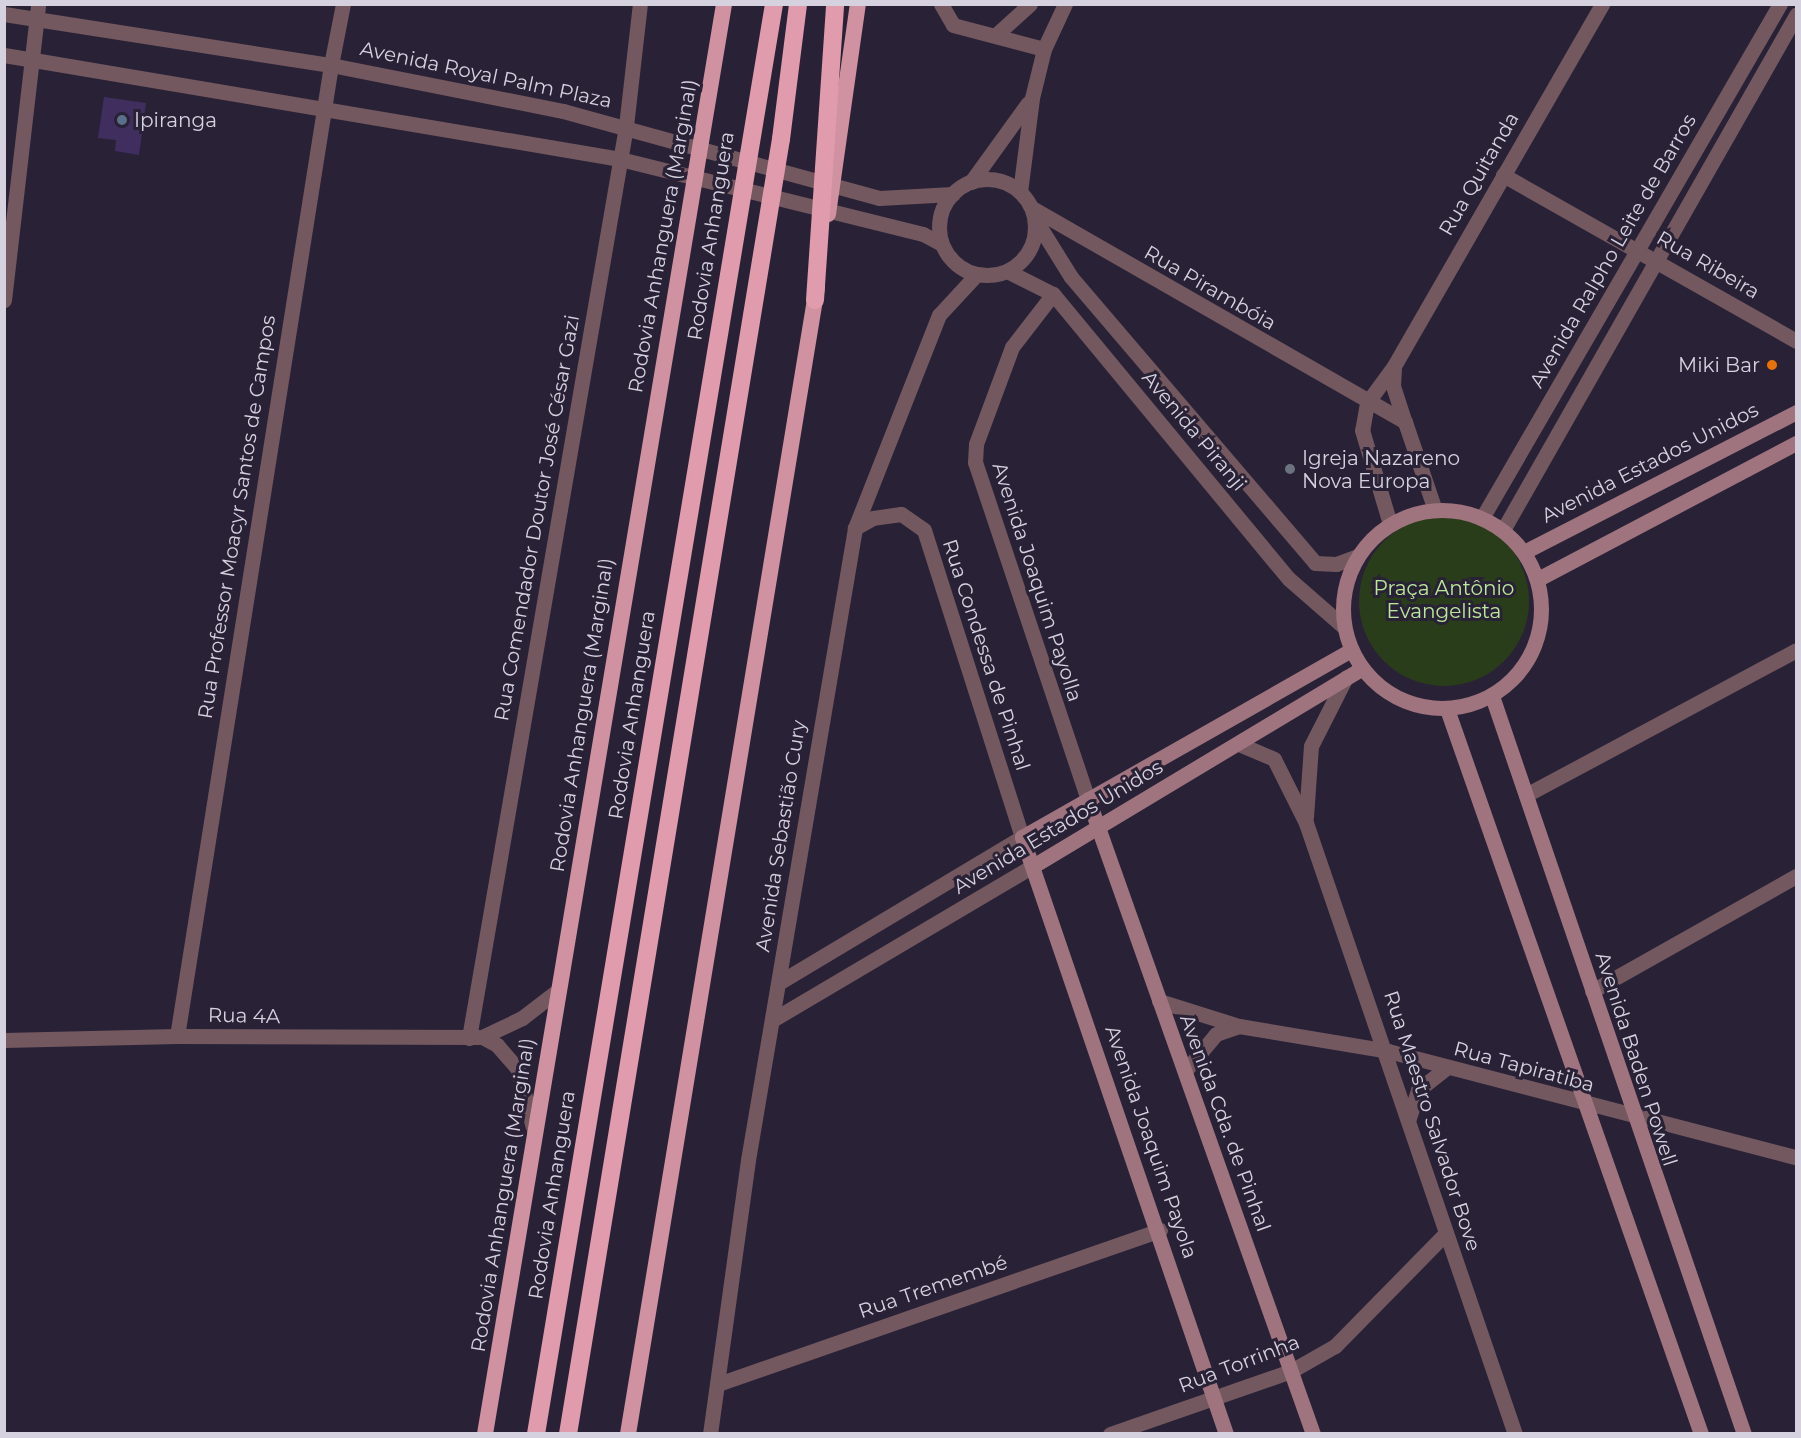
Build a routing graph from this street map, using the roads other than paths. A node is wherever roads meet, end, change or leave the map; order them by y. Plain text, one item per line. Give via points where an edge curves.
1 (343, 4) edge
2 (640, 4) edge
3 (724, 4) edge
4 (774, 4) edge
5 (798, 4) edge
6 (835, 4) edge
7 (858, 4) edge
8 (941, 4) edge
9 (1030, 4) edge
10 (1065, 4) edge
11 (1602, 4) edge
12 (1780, 4) edge
13 (36, 11) edge
14 (4, 14) edge
15 (1797, 15) edge
16 (998, 33) junction
17 (1044, 49) junction
18 (4, 55) edge
19 (28, 59) junction
20 (331, 65) junction
21 (1032, 98) junction
22 (324, 108) junction
23 (626, 126) junction
24 (620, 159) junction
25 (1503, 175) junction
26 (971, 182) junction
27 (1020, 192) junction
28 (953, 194) junction
29 (1033, 214) junction
30 (942, 244) junction
31 (1639, 251) junction
32 (1658, 260) junction
33 (1007, 271) junction
34 (977, 274) junction
35 (1053, 294) junction
36 (4, 300) edge
37 (815, 300) junction
38 (1797, 341) edge
39 (1394, 366) junction
40 (1367, 403) junction
41 (1797, 412) edge
42 (1405, 422) junction
43 (1797, 443) edge
44 (1435, 510) junction
45 (1482, 518) junction
46 (1390, 524) junction
47 (855, 528) junction
48 (1503, 531) junction
49 (1524, 552) junction
50 (1358, 556) junction
51 (1538, 579) junction
52 (1344, 627) junction
53 (1351, 650) junction
54 (1797, 650) edge
55 (1362, 668) junction
56 (1346, 677) junction
57 (1492, 696) junction
58 (1447, 709) junction
59 (1239, 744) junction
60 (1526, 795) junction
61 (1088, 799) junction
62 (1306, 823) junction
63 (1100, 826) junction
64 (1022, 837) junction
65 (1033, 866) junction
66 (1797, 876) edge
67 (780, 982) junction
68 (557, 991) junction
69 (1592, 991) junction
70 (1159, 1001) junction
71 (774, 1020) junction
72 (1239, 1026) junction
73 (4, 1032) edge
74 (177, 1036) junction
75 (39, 1037) junction
76 (475, 1037) junction
77 (4, 1040) edge
78 (1388, 1051) junction
79 (1446, 1068) junction
80 (1185, 1071) junction
81 (1585, 1105) junction
82 (1632, 1117) junction
83 (1408, 1120) junction
84 (534, 1132) junction
85 (1797, 1157) edge
86 (1161, 1230) junction
87 (1446, 1233) junction
88 (1291, 1371) junction
89 (718, 1384) junction
90 (1213, 1398) junction
91 (485, 1434) edge
92 (536, 1434) edge
93 (568, 1434) edge
94 (628, 1434) edge
95 (710, 1434) edge
96 (1110, 1434) edge
97 (1226, 1434) edge
98 (1313, 1434) edge
99 (1515, 1434) edge
100 (1701, 1434) edge
101 (1744, 1434) edge

1 - 20 street, Rua Professor Moacyr Santos de Campos
2 - 23 street, Rua Comendador Doutor José César Gazi
3 - 68 highway, Rodovia Anhanguera (Marginal)
4 - 92 highway, Rodovia Anhanguera
5 - 93 highway via 781,139
6 - 37 highway
7 - 37 highway
8 - 16 street via 953,25
9 - 16 street
10 - 17 street
11 - 25 street, Rua Quitanda
12 - 31 street, Avenida Ralpho Leite de Barros
13 - 14 street, Avenida Royal Palm Plaza
13 - 19 street
13 - 20 street, Avenida Royal Palm Plaza
15 - 32 street, Avenida Ralpho Leite de Barros
16 - 17 street
17 - 21 street
18 - 19 street
19 - 22 street
19 - 36 street
20 - 22 street, Rua Professor Moacyr Santos de Campos
20 - 23 street, Avenida Royal Palm Plaza
21 - 26 street
21 - 27 street
22 - 24 street
22 - 74 street, Rua Professor Moacyr Santos de Campos
23 - 24 street, Rua Comendador Doutor José César Gazi
23 - 28 street, Avenida Royal Palm Plaza via 879,198
24 - 30 street via 882,223
24 - 76 street, Rua Comendador Doutor José César Gazi
25 - 31 street, Rua Ribeira
25 - 39 street, Rua Quitanda
26 - 27 street via 997,180
26 - 28 street
27 - 29 street
28 - 30 street via 940,217
29 - 33 street via 1030,250
29 - 40 street, Rua Pirambóia
29 - 50 street, Avenida Piranji via 1071,277 1315,562 1336,564
30 - 34 street via 955,263
31 - 32 street, Rua Ribeira
31 - 45 street, Avenida Ralpho Leite de Barros
32 - 38 street, Rua Ribeira
32 - 48 street, Avenida Ralpho Leite de Barros
33 - 34 street
33 - 35 street, Avenida Piranji
34 - 47 street, Avenida Sebastião Cury via 939,315
35 - 52 street, Avenida Piranji via 1289,579
35 - 61 street, Avenida Joaquim Payolla via 1012,347 975,444 975,462
37 - 94 highway
39 - 40 street, Rua Quitanda
39 - 42 street via 1393,386
40 - 42 street
40 - 46 street via 1362,430
41 - 49 main road, Avenida Estados Unidos
42 - 44 street
43 - 51 main road
44 - 45 main road
44 - 46 main road
45 - 48 main road
46 - 50 main road
47 - 64 street, Rua Condessa de Pinhal via 879,516 901,514 924,530
47 - 67 street, Avenida Sebastião Cury
48 - 49 main road
49 - 51 main road
50 - 52 main road via 1343,600
51 - 57 main road via 1542,613 1536,646 1518,675
52 - 53 main road
53 - 55 main road
53 - 61 main road, Avenida Estados Unidos
54 - 60 street
55 - 56 main road, Avenida Estados Unidos
55 - 58 main road via 1395,696 1415,705
56 - 59 main road, Avenida Estados Unidos
56 - 62 street, Rua Maestro Salvador Bove via 1311,746
57 - 58 main road
57 - 60 main road, Avenida Baden Powell
58 - 81 main road
59 - 62 street, Rua Maestro Salvador Bove via 1274,759
59 - 63 main road, Avenida Estados Unidos
60 - 69 main road, Avenida Baden Powell
61 - 63 main road, Avenida Joaquim Payolla
61 - 64 main road, Avenida Estados Unidos
62 - 78 street, Rua Maestro Salvador Bove
63 - 65 main road, Avenida Estados Unidos
63 - 70 main road, Avenida Cda. de Pinhal
64 - 65 main road, Rua Condessa de Pinhal
64 - 67 street, Avenida Estados Unidos
65 - 71 street, Avenida Estados Unidos
65 - 86 main road, Avenida Joaquim Payola
66 - 69 street
67 - 71 street, Avenida Sebastião Cury
68 - 76 street, Rua 4A via 522,1018
68 - 84 highway, Rodovia Anhanguera (Marginal)
69 - 82 main road, Avenida Baden Powell
70 - 72 street, Rua Tapiratiba
70 - 80 main road, Avenida Cda. de Pinhal
71 - 89 street, Avenida Sebastião Cury via 748,1160
72 - 78 street, Rua Tapiratiba
72 - 80 street via 1216,1034
73 - 75 street
74 - 75 street, Rua 4A
74 - 76 street, Rua 4A
75 - 77 street, Rua 4A
76 - 84 street via 497,1045 518,1070
78 - 79 street, Rua Tapiratiba
78 - 83 street, Rua Maestro Salvador Bove
79 - 81 street, Rua Tapiratiba
79 - 83 street via 1418,1090
80 - 88 main road, Avenida Cda. de Pinhal
81 - 82 street, Rua Tapiratiba
81 - 100 main road
82 - 85 street, Rua Tapiratiba
82 - 101 main road, Avenida Baden Powell
83 - 87 street, Rua Maestro Salvador Bove
84 - 91 highway, Rodovia Anhanguera (Marginal)
86 - 89 street, Rua Tremembé
86 - 90 main road, Avenida Joaquim Payola
87 - 88 street, Rua Torrinha via 1335,1346
87 - 99 street, Rua Maestro Salvador Bove
88 - 90 street, Rua Torrinha
88 - 98 main road, Avenida Cda. de Pinhal
89 - 95 street, Avenida Sebastião Cury
90 - 96 street, Rua Torrinha
90 - 97 main road, Avenida Joaquim Payola

